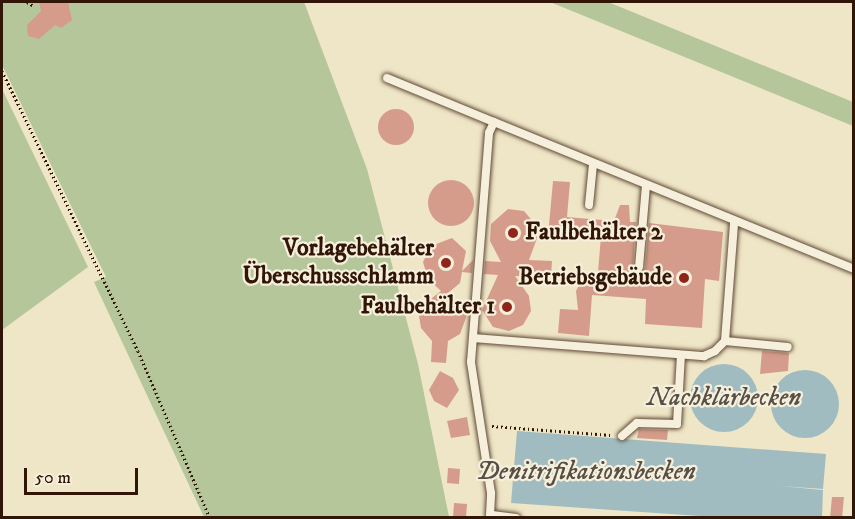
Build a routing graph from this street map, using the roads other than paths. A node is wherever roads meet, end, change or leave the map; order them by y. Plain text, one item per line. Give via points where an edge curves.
1 (387, 78) dead end
2 (495, 122) junction
3 (593, 164) junction
4 (646, 186) junction
5 (589, 205) dead end
6 (734, 223) junction
7 (639, 267) dead end
8 (854, 269) edge
9 (473, 338) junction
10 (725, 341) junction
11 (788, 347) dead end
12 (681, 355) junction
13 (622, 436) road end
14 (516, 518) edge

1 - 2 lane
2 - 3 lane
2 - 9 lane via 489,133
3 - 4 lane
3 - 5 lane
4 - 6 lane
4 - 7 lane
6 - 8 lane
6 - 10 lane
9 - 12 lane
9 - 14 lane via 471,362 490,493 489,515
10 - 11 lane
10 - 12 lane via 704,356
12 - 13 lane via 677,424 637,423

